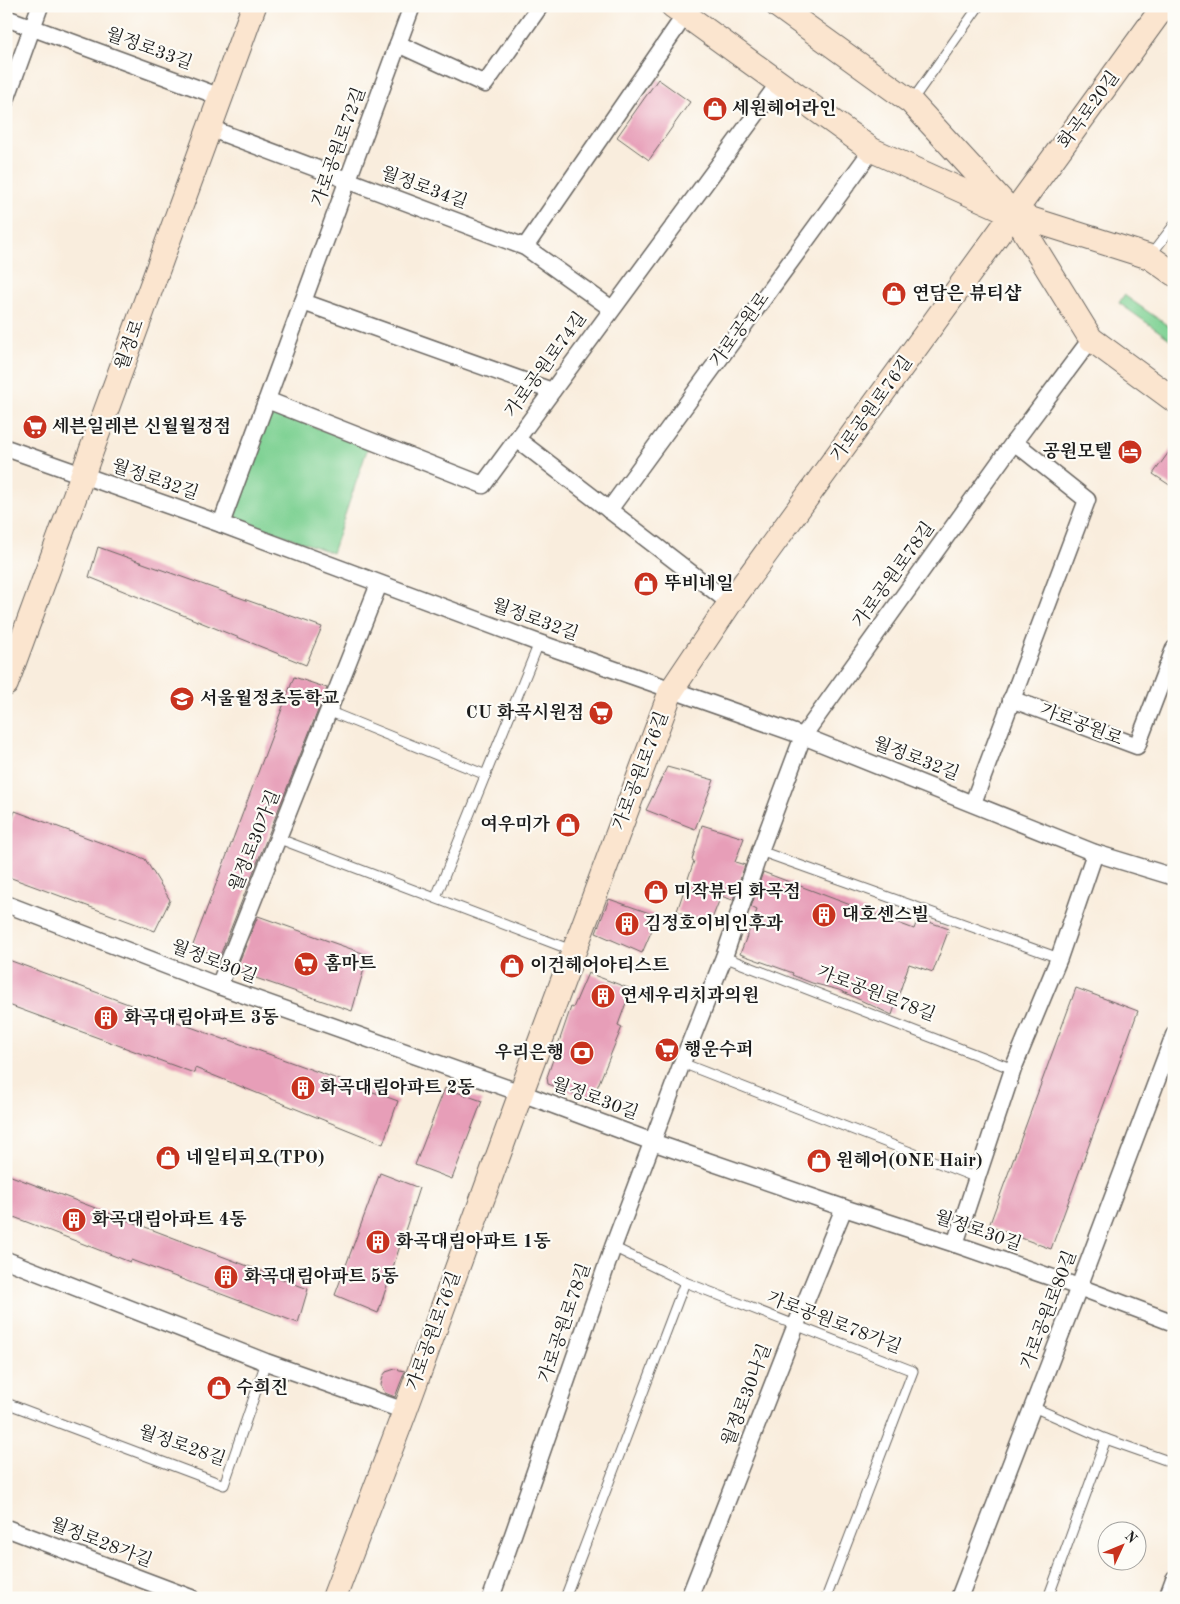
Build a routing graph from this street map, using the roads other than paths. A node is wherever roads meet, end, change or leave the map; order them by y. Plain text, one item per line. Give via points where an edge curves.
1 (40, 6) edge
2 (254, 6) edge
3 (412, 6) edge
4 (540, 6) edge
5 (778, 6) edge
6 (979, 6) edge
7 (1164, 6) edge
8 (679, 11) edge
9 (6, 18) edge
10 (32, 28) junction
11 (398, 44) junction
12 (780, 83) junction
13 (221, 97) junction
14 (6, 100) edge
15 (911, 102) junction
16 (210, 128) junction
17 (872, 150) junction
18 (348, 181) junction
19 (1014, 214) junction
20 (1174, 225) edge
21 (525, 247) junction
22 (1150, 257) junction
23 (1174, 274) edge
24 (303, 302) junction
25 (612, 309) junction
26 (1091, 339) junction
27 (552, 392) junction
28 (267, 400) junction
29 (1174, 400) edge
30 (517, 439) junction
31 (1014, 442) junction
32 (6, 448) edge
33 (82, 476) junction
34 (609, 510) junction
35 (221, 524) junction
36 (379, 584) junction
37 (730, 603) junction
38 (539, 643) junction
39 (1174, 649) edge
40 (6, 684) edge
41 (671, 691) junction
42 (1011, 699) junction
43 (328, 711) junction
44 (803, 736) junction
45 (486, 775) junction
46 (973, 803) junction
47 (277, 838) junction
48 (760, 850) junction
49 (1095, 853) junction
50 (1174, 877) edge
51 (436, 897) junction
52 (6, 904) edge
53 (574, 951) junction
54 (724, 957) junction
55 (1059, 958) junction
56 (219, 986) junction
57 (1174, 1035) edge
58 (682, 1063) junction
59 (1013, 1069) junction
60 (520, 1093) junction
61 (654, 1142) junction
62 (977, 1178) junction
63 (844, 1208) junction
64 (955, 1244) junction
65 (613, 1247) junction
66 (6, 1260) edge
67 (685, 1282) junction
68 (1079, 1287) junction
69 (1174, 1323) edge
70 (796, 1325) junction
71 (266, 1362) junction
72 (6, 1404) edge
73 (1033, 1407) junction
74 (405, 1411) junction
75 (1106, 1439) junction
76 (1174, 1464) edge
77 (6, 1528) edge
78 (1174, 1579) edge
79 (184, 1597) edge
80 (334, 1598) edge
81 (491, 1598) edge
82 (564, 1598) edge
83 (689, 1598) edge
84 (826, 1598) edge
85 (959, 1598) edge
86 (1048, 1598) edge
87 (1167, 1598) edge

1 - 10 street
2 - 13 street, 월정로
3 - 11 street, 가로공원로72길
4 - 11 street via 485,84
5 - 15 street
6 - 15 lane
7 - 19 street, 화곡로20길
8 - 12 street
8 - 21 street
9 - 10 street, 월정로33길
10 - 13 street, 월정로33길
10 - 14 street
11 - 18 street, 가로공원로72길
12 - 17 street
12 - 25 street, 가로공원로74길
13 - 16 street, 월정로
15 - 17 street via 940,145 936,159 928,165 914,164
15 - 19 street
16 - 18 street, 월정로34길
16 - 33 street, 월정로
17 - 19 street
17 - 34 street, 가로공원로
18 - 21 street, 월정로34길
18 - 24 street, 가로공원로72길
19 - 22 street
19 - 26 street
19 - 37 street, 가로공원로76길
20 - 22 lane
21 - 25 street, 월정로34길
22 - 23 street
24 - 27 street
24 - 28 street, 가로공원로72길
25 - 27 street, 가로공원로74길
26 - 29 street
26 - 31 street, 가로공원로78길
27 - 30 street, 가로공원로74길
28 - 30 street, 가로공원로74길 via 483,485
28 - 35 street, 가로공원로72길
30 - 34 street
31 - 42 street, 월정로32길 via 1086,500
31 - 44 street, 가로공원로78길
32 - 33 street, 월정로32길
33 - 35 street, 월정로32길
33 - 40 street, 월정로
34 - 37 street
35 - 36 street, 월정로32길
36 - 38 street, 월정로32길
36 - 43 street, 월정로30가길
37 - 41 street, 가로공원로76길
38 - 41 street, 월정로32길
38 - 45 lane
39 - 42 street, 가로공원로 via 1137,746
41 - 44 street, 월정로32길
41 - 53 street, 가로공원로76길
42 - 46 street, 월정로32길
43 - 45 lane
43 - 47 street, 월정로30가길
44 - 46 street, 월정로32길
44 - 48 street, 가로공원로78길
45 - 51 lane
46 - 49 street, 월정로32길
47 - 51 lane
47 - 56 street, 월정로30가길
48 - 54 street, 가로공원로78길
48 - 55 lane
49 - 50 street, 월정로32길
49 - 55 street
51 - 53 lane
52 - 56 street, 월정로30길
53 - 60 street, 가로공원로76길
54 - 58 street, 가로공원로78길
54 - 59 lane, 가로공원로78길
55 - 59 street
56 - 60 street, 월정로30길
57 - 68 street, 가로공원로80길
58 - 61 street, 가로공원로78길
58 - 62 lane
59 - 62 street
60 - 61 street, 월정로30길
60 - 74 street, 가로공원로76길
61 - 63 street, 월정로30길
61 - 65 street, 가로공원로78길
62 - 64 street
63 - 64 street, 월정로30길
63 - 70 street, 월정로30나길
64 - 68 street, 월정로30길
65 - 67 lane, 가로공원로78가길
65 - 81 street, 가로공원로78길
66 - 71 street
67 - 70 lane, 가로공원로78가길
67 - 82 lane
68 - 69 street, 월정로30길
68 - 73 street, 가로공원로80길
70 - 83 street, 월정로30나길
70 - 84 lane, 가로공원로78가길 via 913,1371
71 - 72 lane, 월정로28길 via 224,1485
71 - 74 street
73 - 75 lane
73 - 85 street, 가로공원로80길
74 - 80 street, 가로공원로76길
75 - 76 lane
75 - 86 lane
77 - 79 street, 월정로28가길
78 - 87 street

